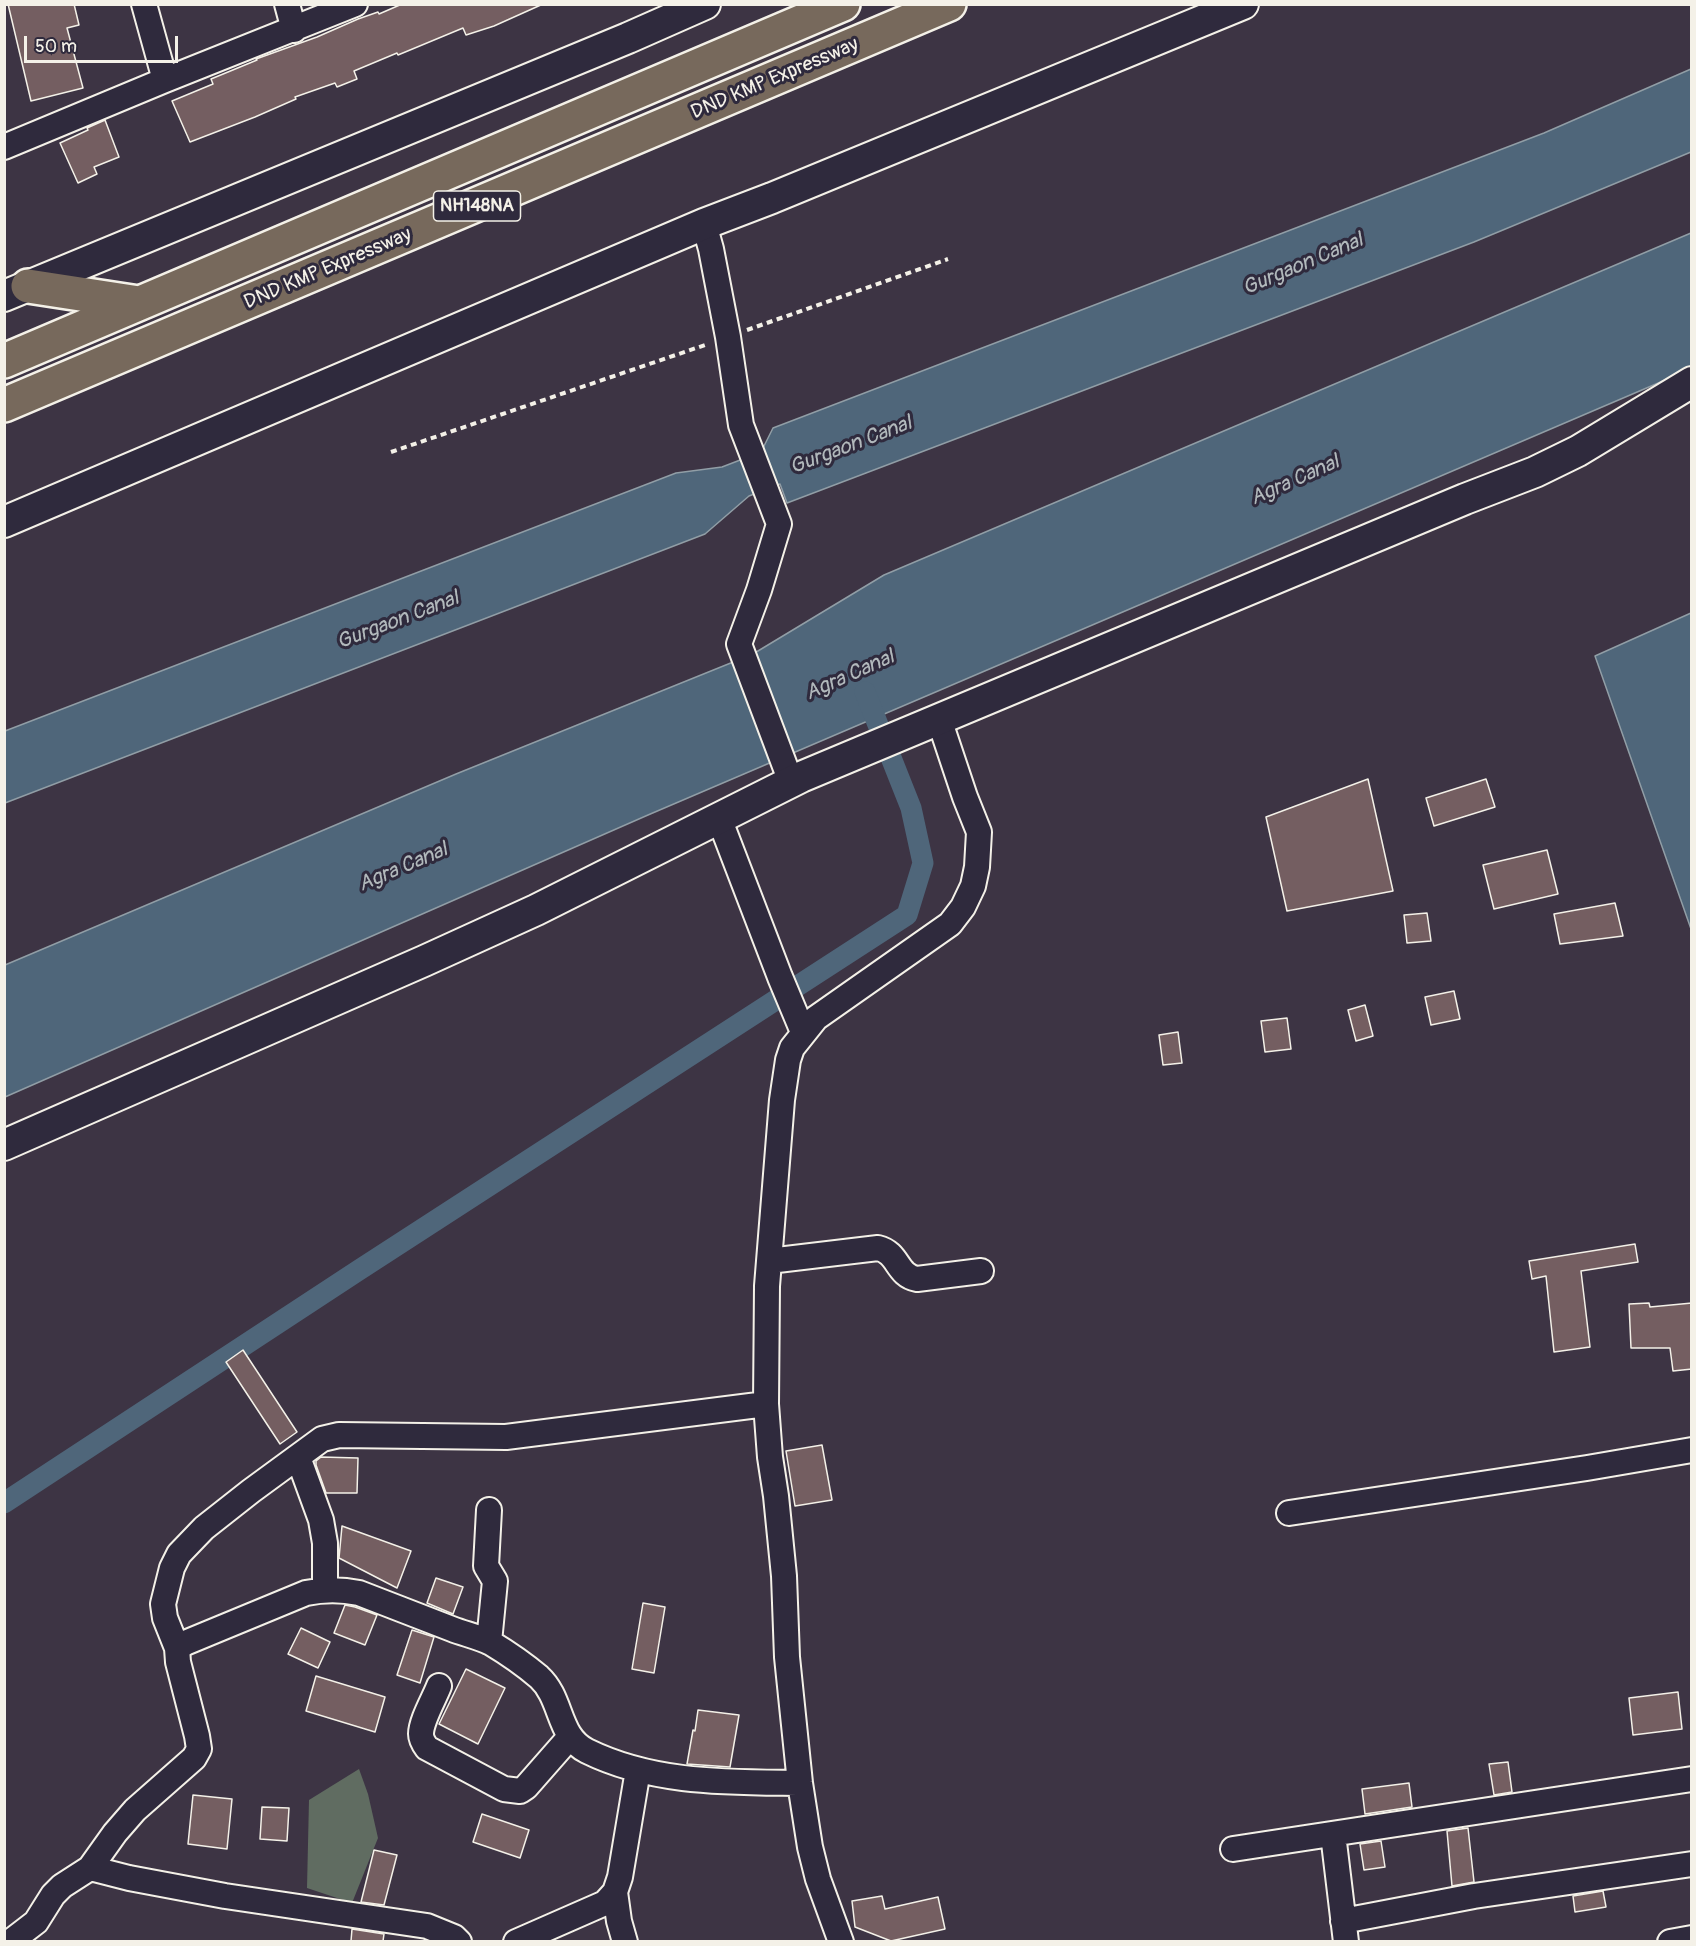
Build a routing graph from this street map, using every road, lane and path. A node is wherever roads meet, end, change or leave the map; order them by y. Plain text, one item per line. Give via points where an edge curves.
1 (144, 4) edge
2 (287, 4) edge
3 (355, 4) edge
4 (705, 4) edge
5 (843, 4) edge
6 (949, 4) edge
7 (1243, 4) edge
8 (294, 30) junction
9 (165, 80) junction
10 (4, 147) edge
11 (704, 224) junction
12 (948, 259) dead end
13 (16, 291) edge
14 (139, 303) junction
15 (728, 337) junction
16 (4, 361) edge
17 (1691, 382) edge
18 (4, 405) edge
19 (391, 452) dead end
20 (4, 522) edge
21 (939, 719) junction
22 (791, 783) junction
23 (719, 818) junction
24 (803, 1032) junction
25 (4, 1145) edge
26 (769, 1261) junction
27 (981, 1271) dead end
28 (766, 1404) junction
29 (1692, 1450) edge
30 (298, 1456) junction
31 (489, 1510) dead end
32 (1289, 1513) dead end
33 (325, 1589) junction
34 (489, 1642) junction
35 (177, 1648) junction
36 (439, 1686) dead end
37 (570, 1738) junction
38 (638, 1770) junction
39 (1692, 1779) edge
40 (800, 1783) junction
41 (1333, 1833) junction
42 (1233, 1849) dead end
43 (1692, 1864) edge
44 (90, 1868) junction
45 (615, 1892) junction
46 (1345, 1931) edge
47 (1692, 1938) edge
48 (10, 1941) edge
49 (459, 1941) edge
50 (516, 1941) edge
51 (625, 1941) edge
52 (841, 1941) edge
53 (1670, 1941) edge

1 - 9 street
2 - 8 street
3 - 8 street
4 - 13 street
5 - 14 highway, NH148NA
6 - 18 highway, DND KMP Expressway / NH148NA
7 - 11 street
8 - 9 street
9 - 10 street
11 - 15 street
11 - 20 street
12 - 15 path
13 - 14 highway
14 - 16 highway, NH148NA
15 - 19 path
15 - 22 street via 741,425 779,524 739,644
17 - 21 street via 1578,451 1535,472
21 - 22 street
21 - 24 street via 979,832 973,885 950,924 816,1018
22 - 23 street
23 - 24 street
23 - 25 street via 506,924
24 - 26 street via 788,1060
26 - 27 street via 878,1248 891,1253 911,1278
26 - 28 street
28 - 30 street via 506,1437 339,1435 322,1439
28 - 40 street
29 - 32 street
30 - 33 street via 321,1520
30 - 35 street via 204,1528 179,1554 164,1604 165,1618
31 - 34 street via 486,1566 495,1581
33 - 34 street via 359,1593
33 - 35 street via 306,1593
34 - 37 street via 548,1687
35 - 44 street via 199,1749 194,1758 135,1810
36 - 37 street via 423,1725 423,1742 427,1748 504,1789 520,1791 526,1787
37 - 38 street via 586,1751
38 - 40 street via 690,1780
38 - 45 street
39 - 41 street
40 - 52 street via 818,1879
41 - 42 street
41 - 46 street
43 - 46 street via 1474,1896
44 - 48 street via 62,1886 36,1922
44 - 49 street via 245,1900 427,1926
45 - 50 street via 591,1910
45 - 51 street
47 - 53 street

